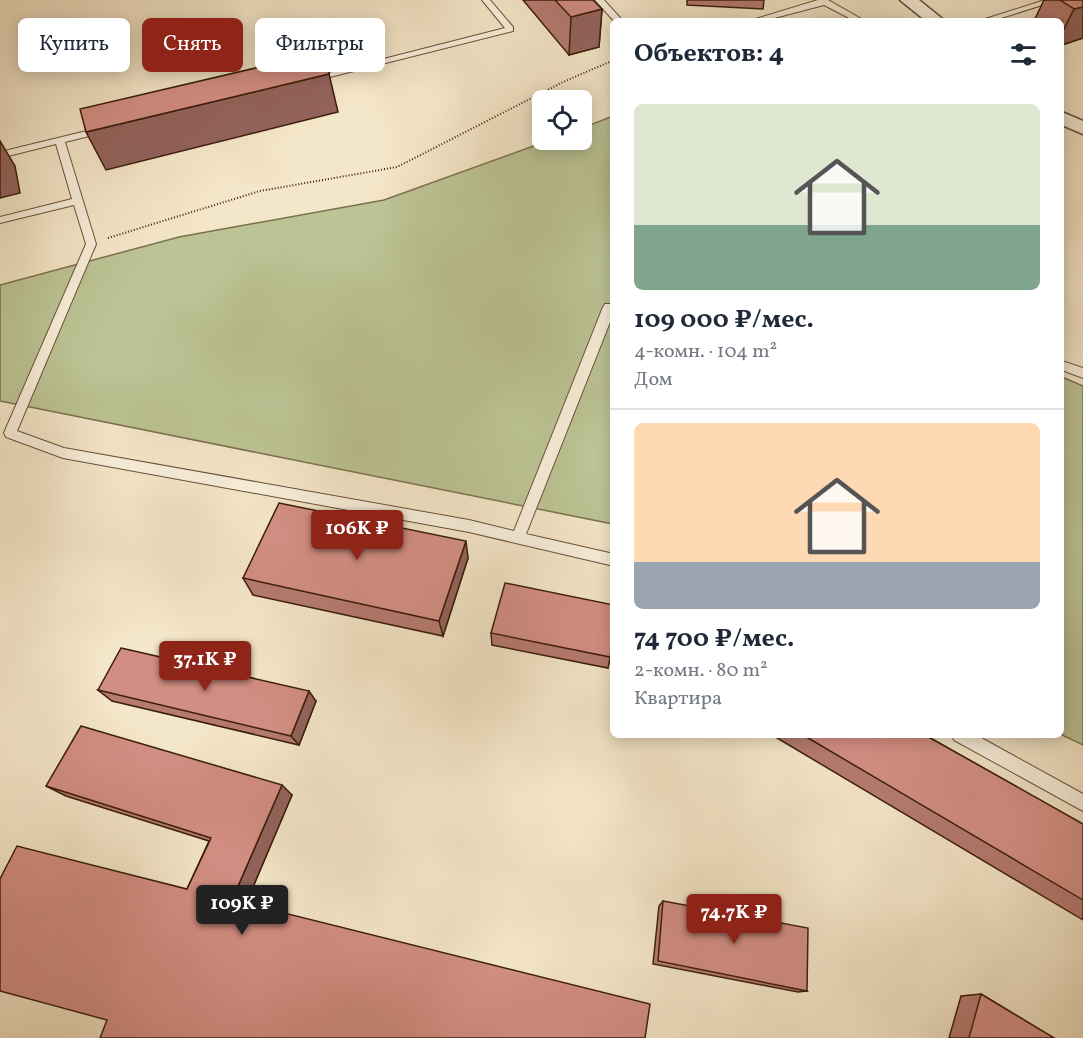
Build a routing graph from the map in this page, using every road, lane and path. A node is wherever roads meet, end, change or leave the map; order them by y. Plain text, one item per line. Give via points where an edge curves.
1 (486, 0) edge
2 (599, 0) edge
3 (909, 0) edge
4 (1054, 0) edge
5 (823, 1) edge
6 (616, 18) edge
7 (764, 18) edge
8 (855, 18) edge
9 (933, 18) edge
10 (993, 18) edge
11 (610, 62) edge
12 (303, 80) edge
13 (1064, 119) edge
14 (118, 126) edge
15 (1083, 128) edge
16 (60, 141) junction
17 (0, 155) edge
18 (76, 201) junction
19 (0, 220) edge
20 (91, 244) junction
21 (610, 307) edge
22 (1064, 366) edge
23 (1083, 373) edge
24 (518, 537) junction
25 (610, 559) edge
26 (965, 738) edge
27 (1083, 803) edge

1 - 12 lane via 510,29
2 - 6 lane
3 - 9 street
4 - 10 lane
5 - 7 lane
5 - 8 lane
11 - 20 path via 397,167 260,191
13 - 15 street
14 - 16 lane
16 - 17 lane
16 - 18 lane
18 - 19 lane
18 - 20 lane
20 - 24 lane via 10,433 63,453
21 - 24 lane
22 - 23 lane
24 - 25 lane
26 - 27 lane

